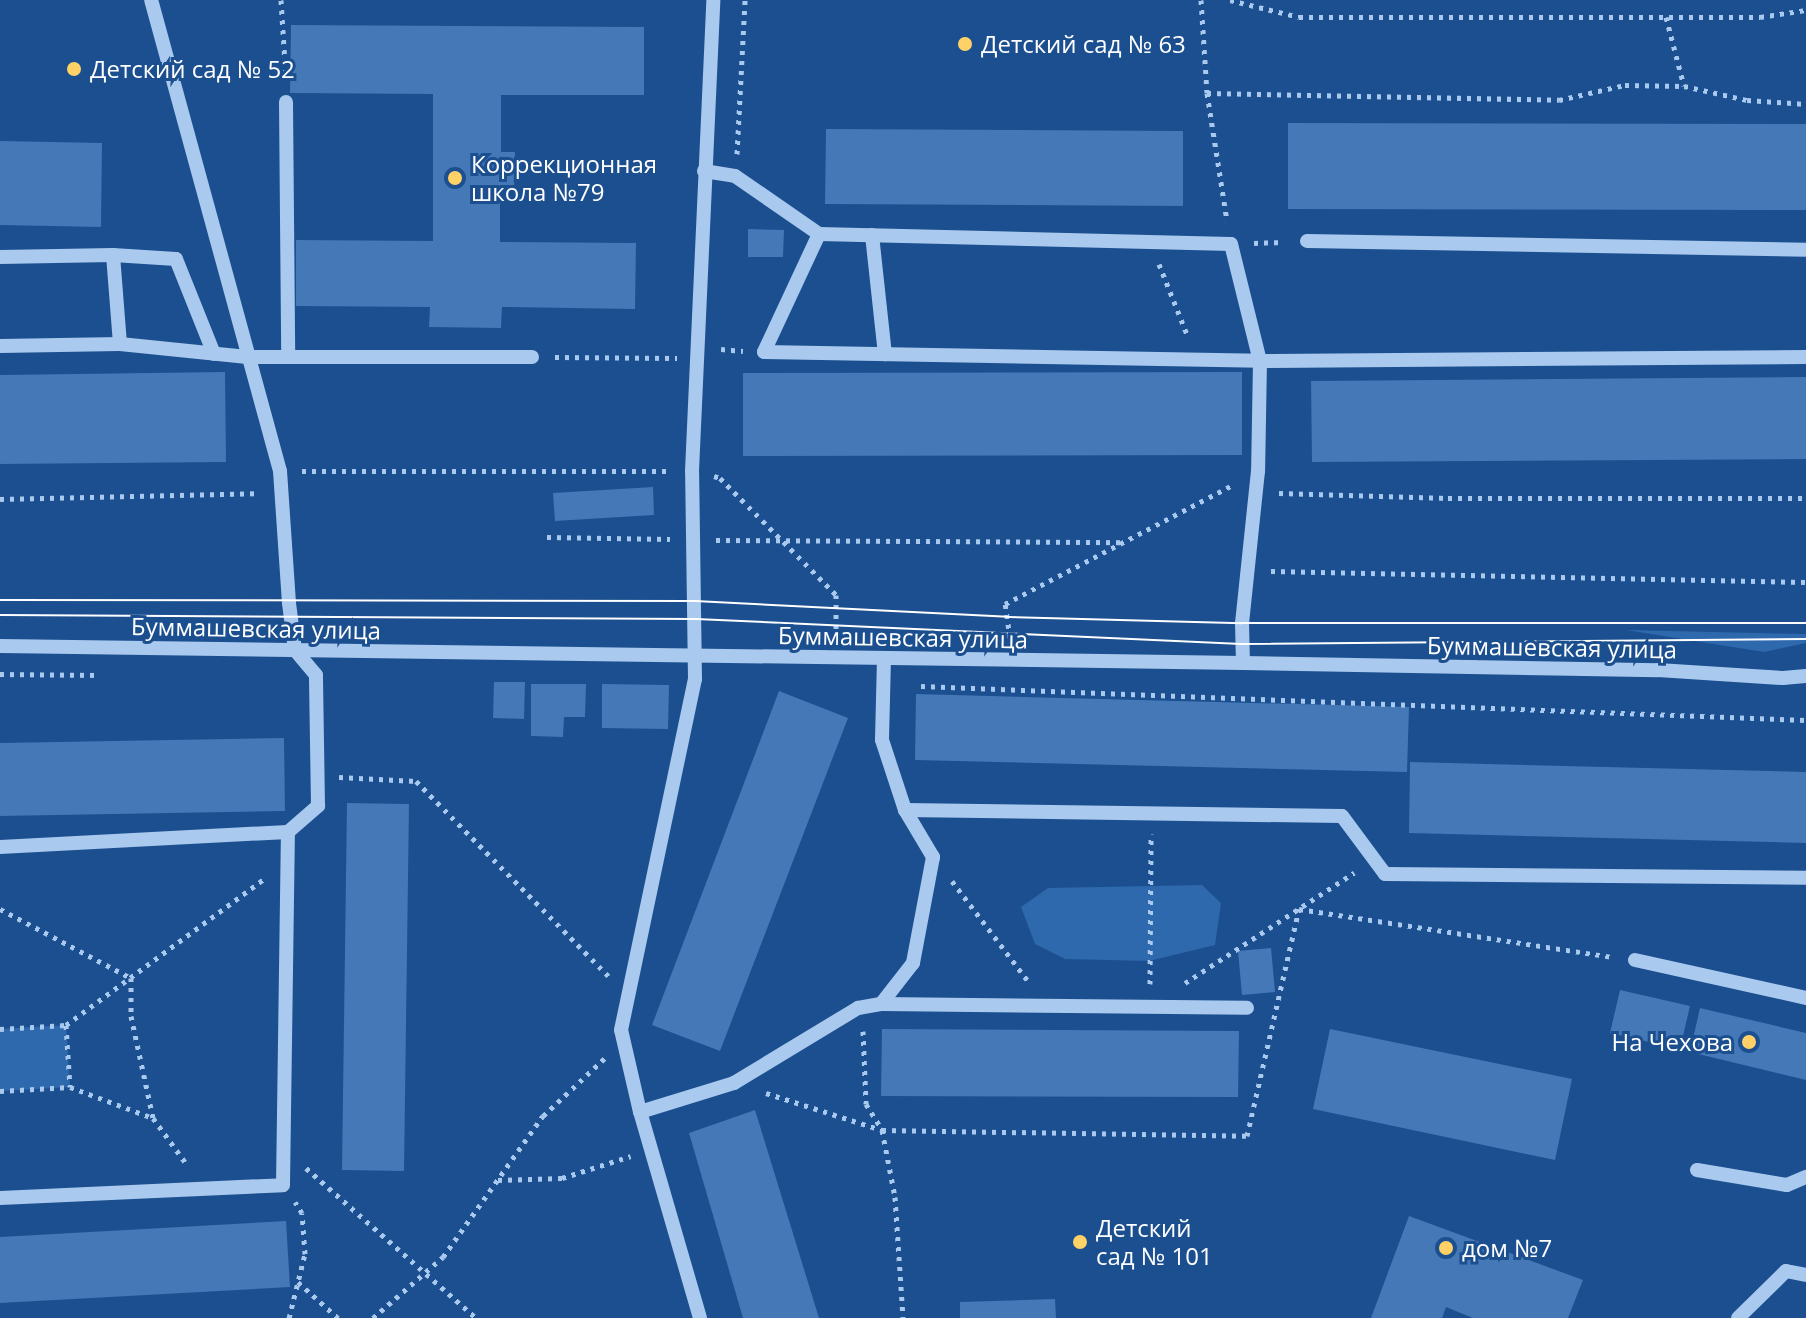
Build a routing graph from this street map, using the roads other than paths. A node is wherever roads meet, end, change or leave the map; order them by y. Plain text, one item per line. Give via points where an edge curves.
1 (151, 0) edge
2 (713, 0) edge
3 (286, 102) road end
4 (704, 171) junction
5 (819, 234) junction
6 (872, 235) junction
7 (1307, 241) road end
8 (1806, 250) edge
9 (113, 255) junction
10 (0, 257) edge
11 (120, 344) junction
12 (0, 346) edge
13 (214, 354) junction
14 (885, 354) junction
15 (288, 356) junction
16 (247, 357) junction
17 (532, 357) road end
18 (1806, 357) edge
19 (1260, 361) junction
20 (0, 646) edge
21 (295, 650) junction
22 (695, 658) junction
23 (884, 658) junction
24 (1243, 663) junction
25 (1806, 676) edge
26 (905, 810) junction
27 (288, 832) junction
28 (0, 847) edge
29 (1806, 878) edge
30 (1635, 960) road end
31 (1806, 998) edge
32 (881, 1004) junction
33 (1247, 1008) dead end
34 (640, 1112) junction
35 (1697, 1170) dead end
36 (1806, 1177) edge
37 (0, 1198) edge
38 (1806, 1275) edge
39 (700, 1318) edge
40 (1738, 1318) edge

1 - 16 street
2 - 4 street
3 - 15 street
4 - 5 street via 735,176
4 - 22 street via 692,471
5 - 6 street
5 - 14 street via 764,352
6 - 14 street
6 - 19 street via 1231,244
7 - 8 street
9 - 10 street
9 - 11 street
9 - 13 street via 176,259
11 - 12 street
11 - 13 street
13 - 16 street
14 - 19 street
15 - 16 street
15 - 17 street
16 - 21 street via 280,471
18 - 19 street
19 - 24 street via 1258,471 1242,623
20 - 21 street, Буммашевская улица
21 - 22 street, Буммашевская улица
21 - 27 street via 316,675 318,806
22 - 23 street, Буммашевская улица
22 - 34 street via 695,679 621,1030
23 - 24 street, Буммашевская улица
23 - 26 street via 882,740
24 - 25 street, Буммашевская улица
26 - 29 street via 1342,816 1385,874
26 - 32 street via 933,857 913,963
27 - 28 street
27 - 37 street via 283,1185
30 - 31 street
32 - 33 street
32 - 34 street via 858,1008 734,1083
34 - 39 street
35 - 36 street via 1787,1185
38 - 40 street via 1786,1271

